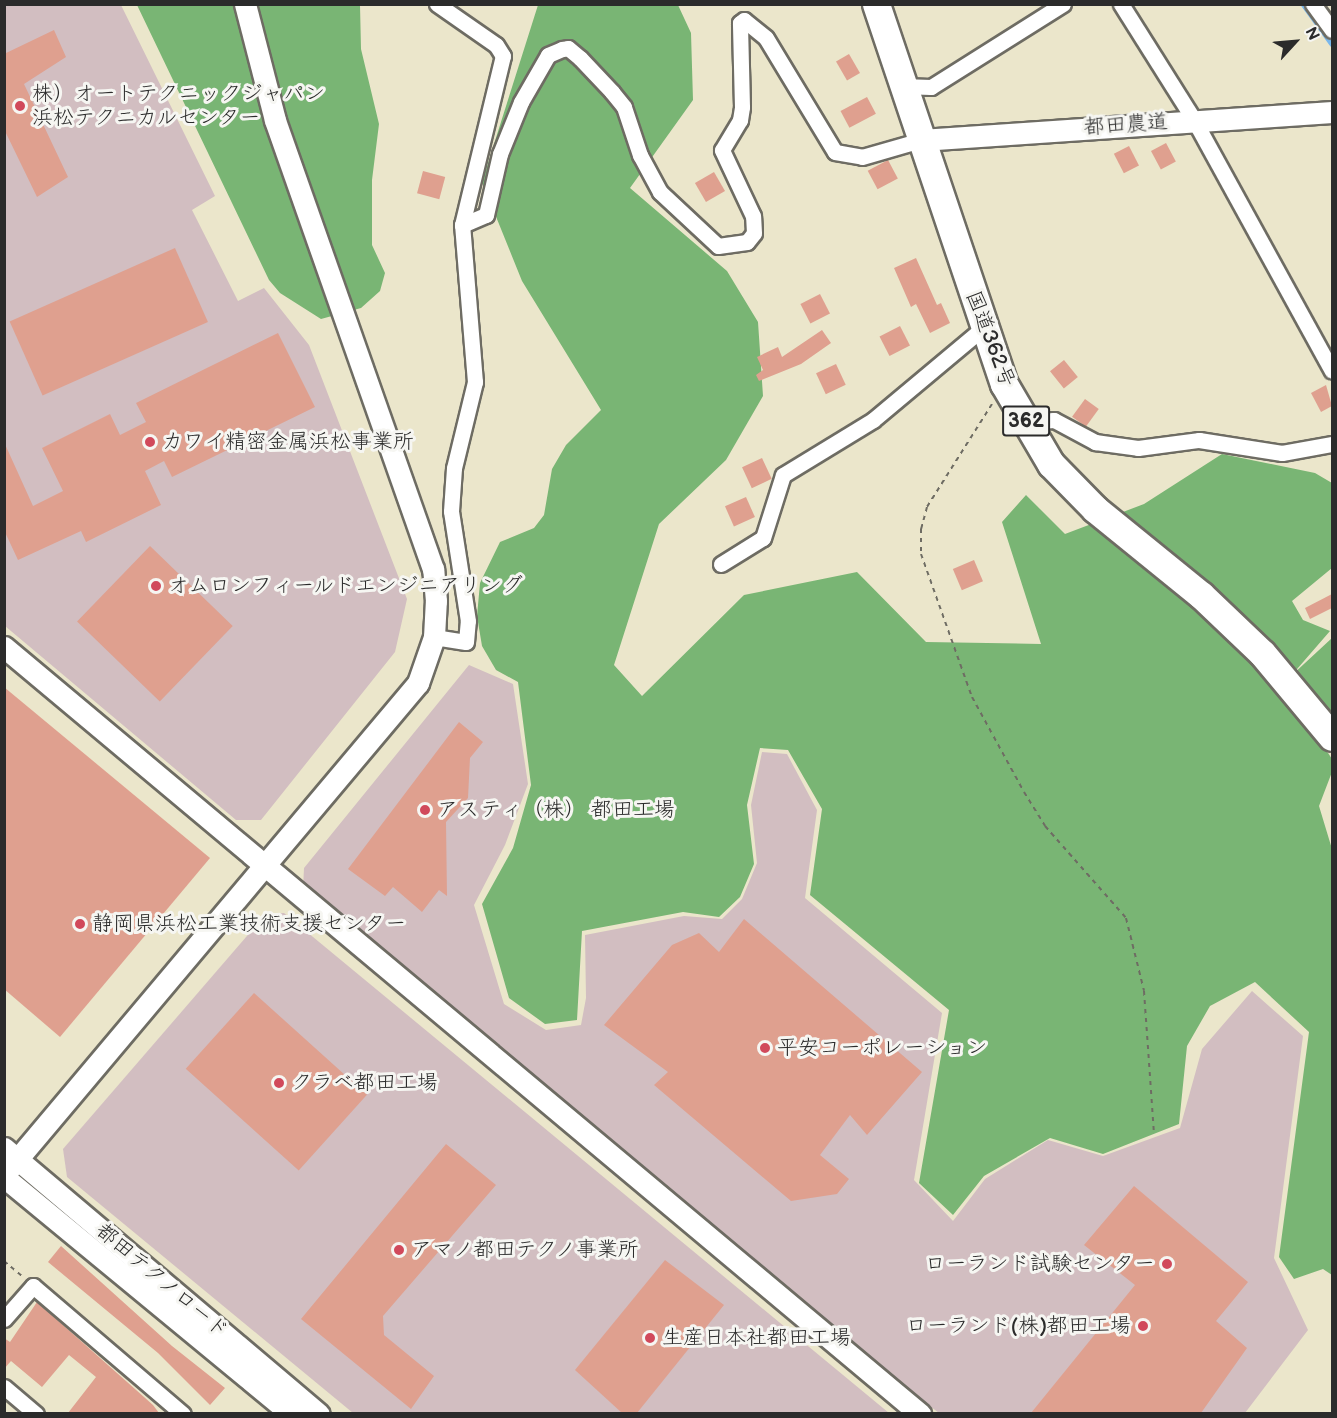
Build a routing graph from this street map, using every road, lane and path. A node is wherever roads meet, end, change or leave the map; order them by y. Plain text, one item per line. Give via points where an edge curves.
1 (245, 4) edge
2 (437, 4) edge
3 (876, 4) edge
4 (1063, 4) edge
5 (1121, 4) edge
6 (1314, 4) edge
7 (1332, 30) edge
8 (901, 86) junction
9 (1332, 112) edge
10 (1194, 120) junction
11 (921, 140) junction
12 (462, 225) junction
13 (983, 328) junction
14 (1332, 371) edge
15 (1004, 384) junction
16 (1026, 422) junction
17 (1332, 444) edge
18 (721, 564) dead end
19 (434, 637) junction
20 (4, 647) edge
21 (1332, 737) edge
22 (267, 866) junction
23 (1154, 1134) dead end
24 (11, 1153) edge
25 (4, 1176) edge
26 (4, 1261) edge
27 (33, 1286) junction
28 (4, 1319) edge
29 (4, 1387) edge
30 (36, 1413) edge
31 (183, 1413) edge
32 (291, 1413) edge
33 (319, 1413) edge
34 (920, 1413) edge

1 - 19 street via 275,120 433,569
2 - 12 street via 496,45 503,56
3 - 8 highway, 国道362号 / 362
4 - 8 street via 932,87
5 - 10 street
6 - 7 street
8 - 11 highway, 国道362号 / 362
9 - 10 street, 都田農道
10 - 11 street, 都田農道
10 - 14 street
11 - 12 street via 862,157 835,152 766,38 744,20 740,23 740,120 722,150 753,216 754,233 747,242 718,246 660,192 640,155 624,107 580,58 568,48 562,49 548,55 534,75 500,154 486,215
11 - 13 highway, 国道362号 / 362
12 - 19 street via 475,382 454,468 451,511 468,621 466,642
13 - 15 highway, 国道362号 / 362
13 - 18 street via 873,420 783,475 763,538
15 - 16 highway, 国道362号 / 362
15 - 23 path via 927,507 921,529 921,554 972,697 1024,792 1045,826 1126,918 1144,991
16 - 17 street via 1054,420 1095,442 1138,448 1199,440 1282,453
16 - 21 highway, 国道362号 / 362 via 1051,464 1095,509 1201,595 1262,653
19 - 22 street via 418,682
20 - 22 street
22 - 24 street
22 - 34 street
24 - 25 street
24 - 33 street, 都田テクノロード
25 - 32 street, 都田テクノロード
26 - 27 path
27 - 28 street
27 - 31 street
29 - 30 street

